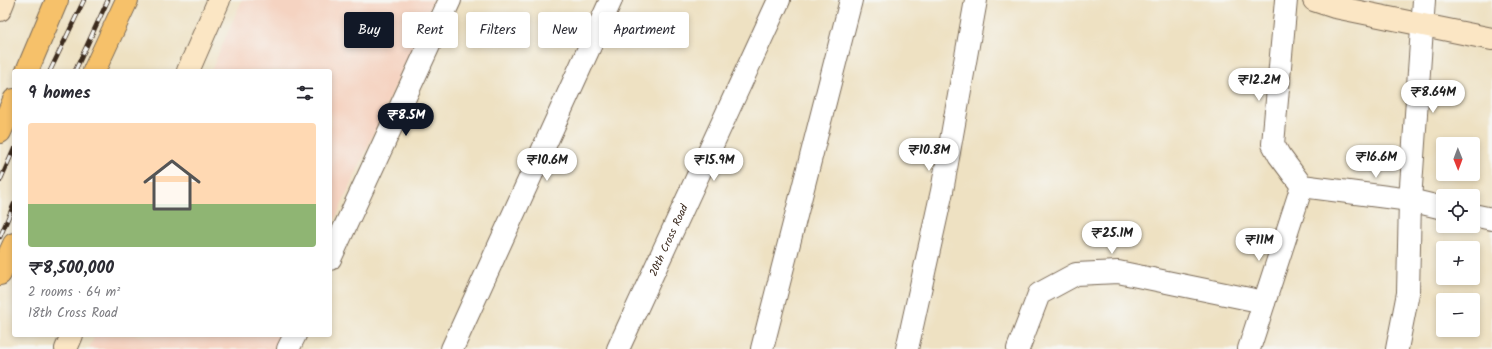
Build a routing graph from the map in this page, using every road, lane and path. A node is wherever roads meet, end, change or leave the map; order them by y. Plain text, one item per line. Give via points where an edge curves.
1 (4, 0) edge
2 (57, 0) edge
3 (127, 0) edge
4 (219, 0) edge
5 (450, 0) edge
6 (611, 0) edge
7 (779, 0) edge
8 (851, 0) edge
9 (976, 0) edge
10 (1286, 0) edge
11 (1314, 0) edge
12 (1424, 0) edge
13 (0, 10) edge
14 (1421, 24) junction
15 (1492, 39) edge
16 (28, 69) edge
17 (95, 69) edge
18 (189, 69) edge
19 (12, 105) edge
20 (0, 132) edge
21 (1302, 186) junction
22 (1410, 200) junction
23 (1436, 206) edge
24 (1480, 216) edge
25 (1492, 219) edge
26 (12, 248) edge
27 (332, 255) edge
28 (0, 274) edge
29 (1264, 302) junction
30 (71, 337) edge
31 (294, 337) edge
32 (66, 349) edge
33 (288, 349) edge
34 (452, 349) edge
35 (618, 349) edge
36 (762, 349) edge
37 (908, 349) edge
38 (1018, 349) edge
39 (1249, 349) edge
40 (1398, 349) edge

1 - 13 street
2 - 16 main road
3 - 17 main road
4 - 18 street
5 - 27 street
6 - 34 street
7 - 35 street, 20th Cross Road
8 - 36 street
9 - 37 street via 942,191
10 - 21 street via 1273,144
11 - 14 street via 1335,7
12 - 14 street
14 - 15 street
14 - 22 street
19 - 20 main road
21 - 22 street
21 - 29 street
22 - 23 street
22 - 40 street via 1408,292
24 - 25 street
26 - 28 main road
29 - 38 street via 1118,272 1076,274 1039,294
29 - 39 street
30 - 32 street
31 - 33 street

